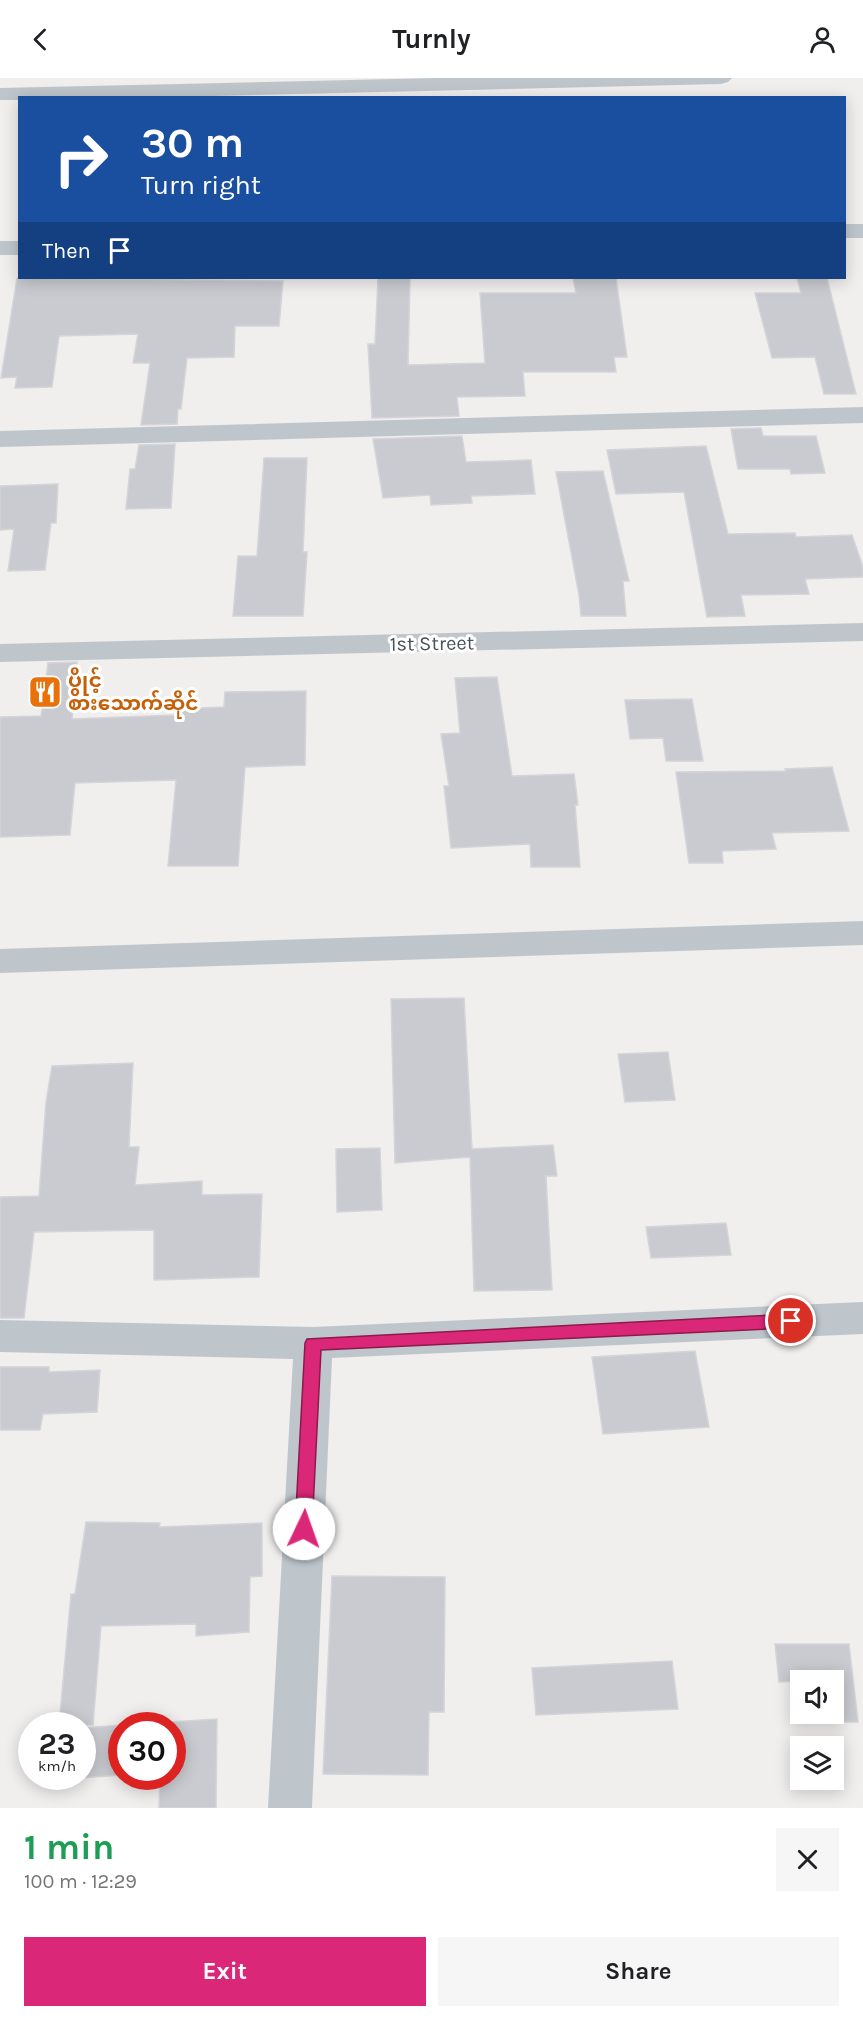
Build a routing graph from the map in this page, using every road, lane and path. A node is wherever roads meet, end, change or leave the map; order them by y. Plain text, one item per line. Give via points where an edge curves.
1 (721, 78) edge
2 (0, 94) edge
3 (846, 231) edge
4 (863, 231) edge
5 (0, 248) edge
6 (18, 248) edge
7 (863, 415) edge
8 (0, 439) edge
9 (863, 632) edge
10 (0, 653) edge
11 (863, 933) edge
12 (0, 961) edge
13 (863, 1318) edge
14 (0, 1336) edge
15 (313, 1343) junction
16 (290, 1808) edge

1 - 2 street
3 - 4 street
5 - 6 street
7 - 8 street
9 - 10 street, 1st Street
11 - 12 street
13 - 15 street
14 - 15 street
15 - 16 street

